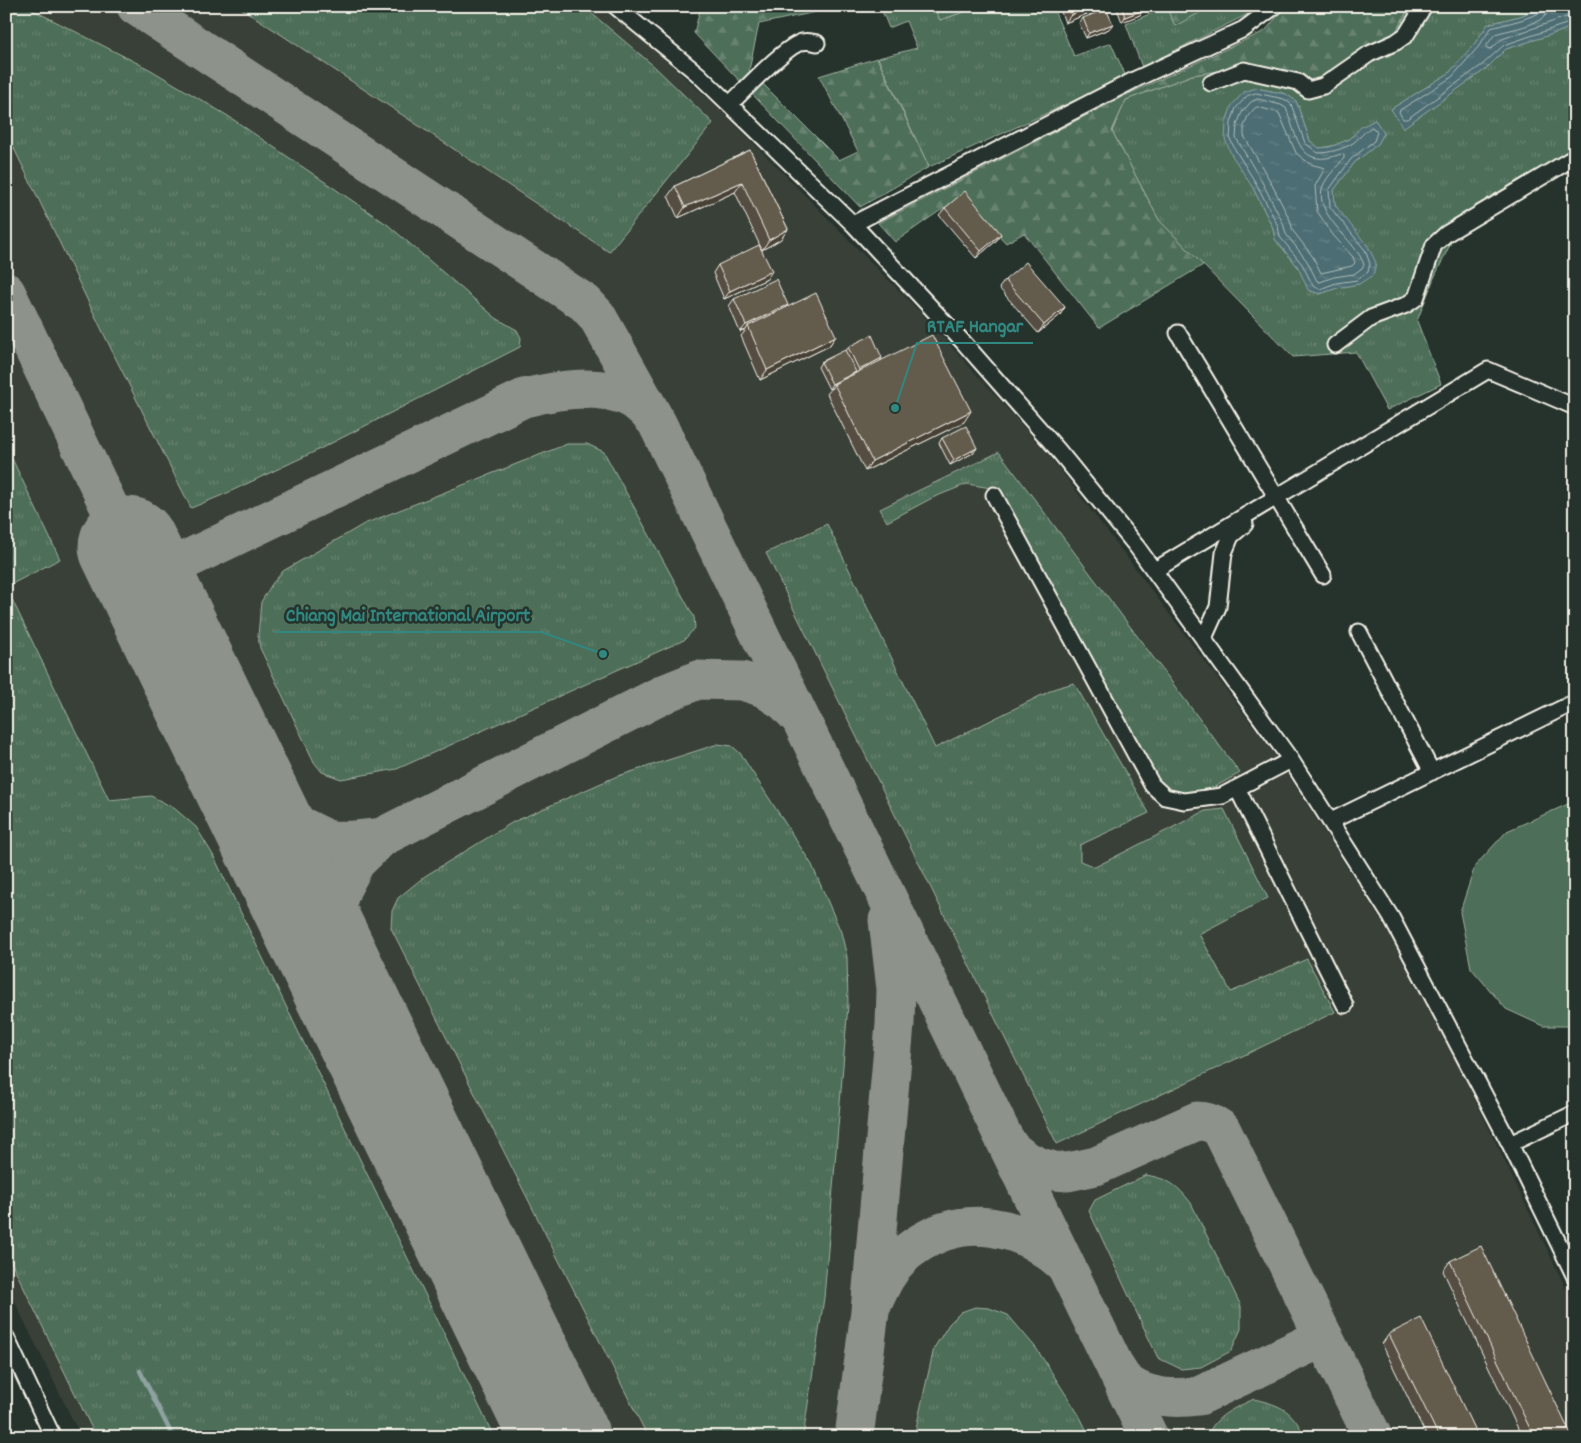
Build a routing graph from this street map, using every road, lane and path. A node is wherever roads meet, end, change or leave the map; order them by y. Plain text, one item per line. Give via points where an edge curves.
1 (615, 6) edge
2 (1275, 6) edge
3 (1424, 6) edge
4 (818, 43) dead end
5 (1211, 82) dead end
6 (730, 104) junction
7 (1575, 157) edge
8 (853, 224) junction
9 (1178, 333) dead end
10 (1335, 345) dead end
11 (1575, 407) edge
12 (994, 495) dead end
13 (1276, 497) junction
14 (1256, 509) junction
15 (1155, 570) junction
16 (1323, 575) dead end
17 (1359, 632) dead end
18 (1204, 638) junction
19 (1575, 702) edge
20 (1291, 760) junction
21 (1432, 772) junction
22 (1236, 788) junction
23 (1331, 821) junction
24 (1345, 1005) dead end
25 (1575, 1113) edge
26 (1510, 1144) junction
27 (1575, 1277) edge
28 (6, 1337) edge
29 (53, 1437) edge

1 - 6 street
2 - 8 street via 1244,29 1138,78
3 - 5 street via 1406,35 1369,54 1323,86 1308,90 1298,82 1244,70
4 - 6 street via 802,42 776,59
6 - 8 street
7 - 10 street via 1446,234 1434,245 1416,298 1406,306 1371,318
8 - 15 street via 965,344
9 - 13 street
11 - 13 street via 1488,370
12 - 22 street via 1152,785 1165,797 1184,801 1222,796
13 - 14 street
13 - 16 street
14 - 15 street
14 - 18 street via 1243,527 1231,536 1224,553 1218,607
15 - 18 street
17 - 21 street
18 - 20 street
19 - 21 street
20 - 22 street
20 - 23 street
21 - 23 street
22 - 24 street
23 - 26 street via 1406,944
25 - 26 street
26 - 27 street
28 - 29 street

